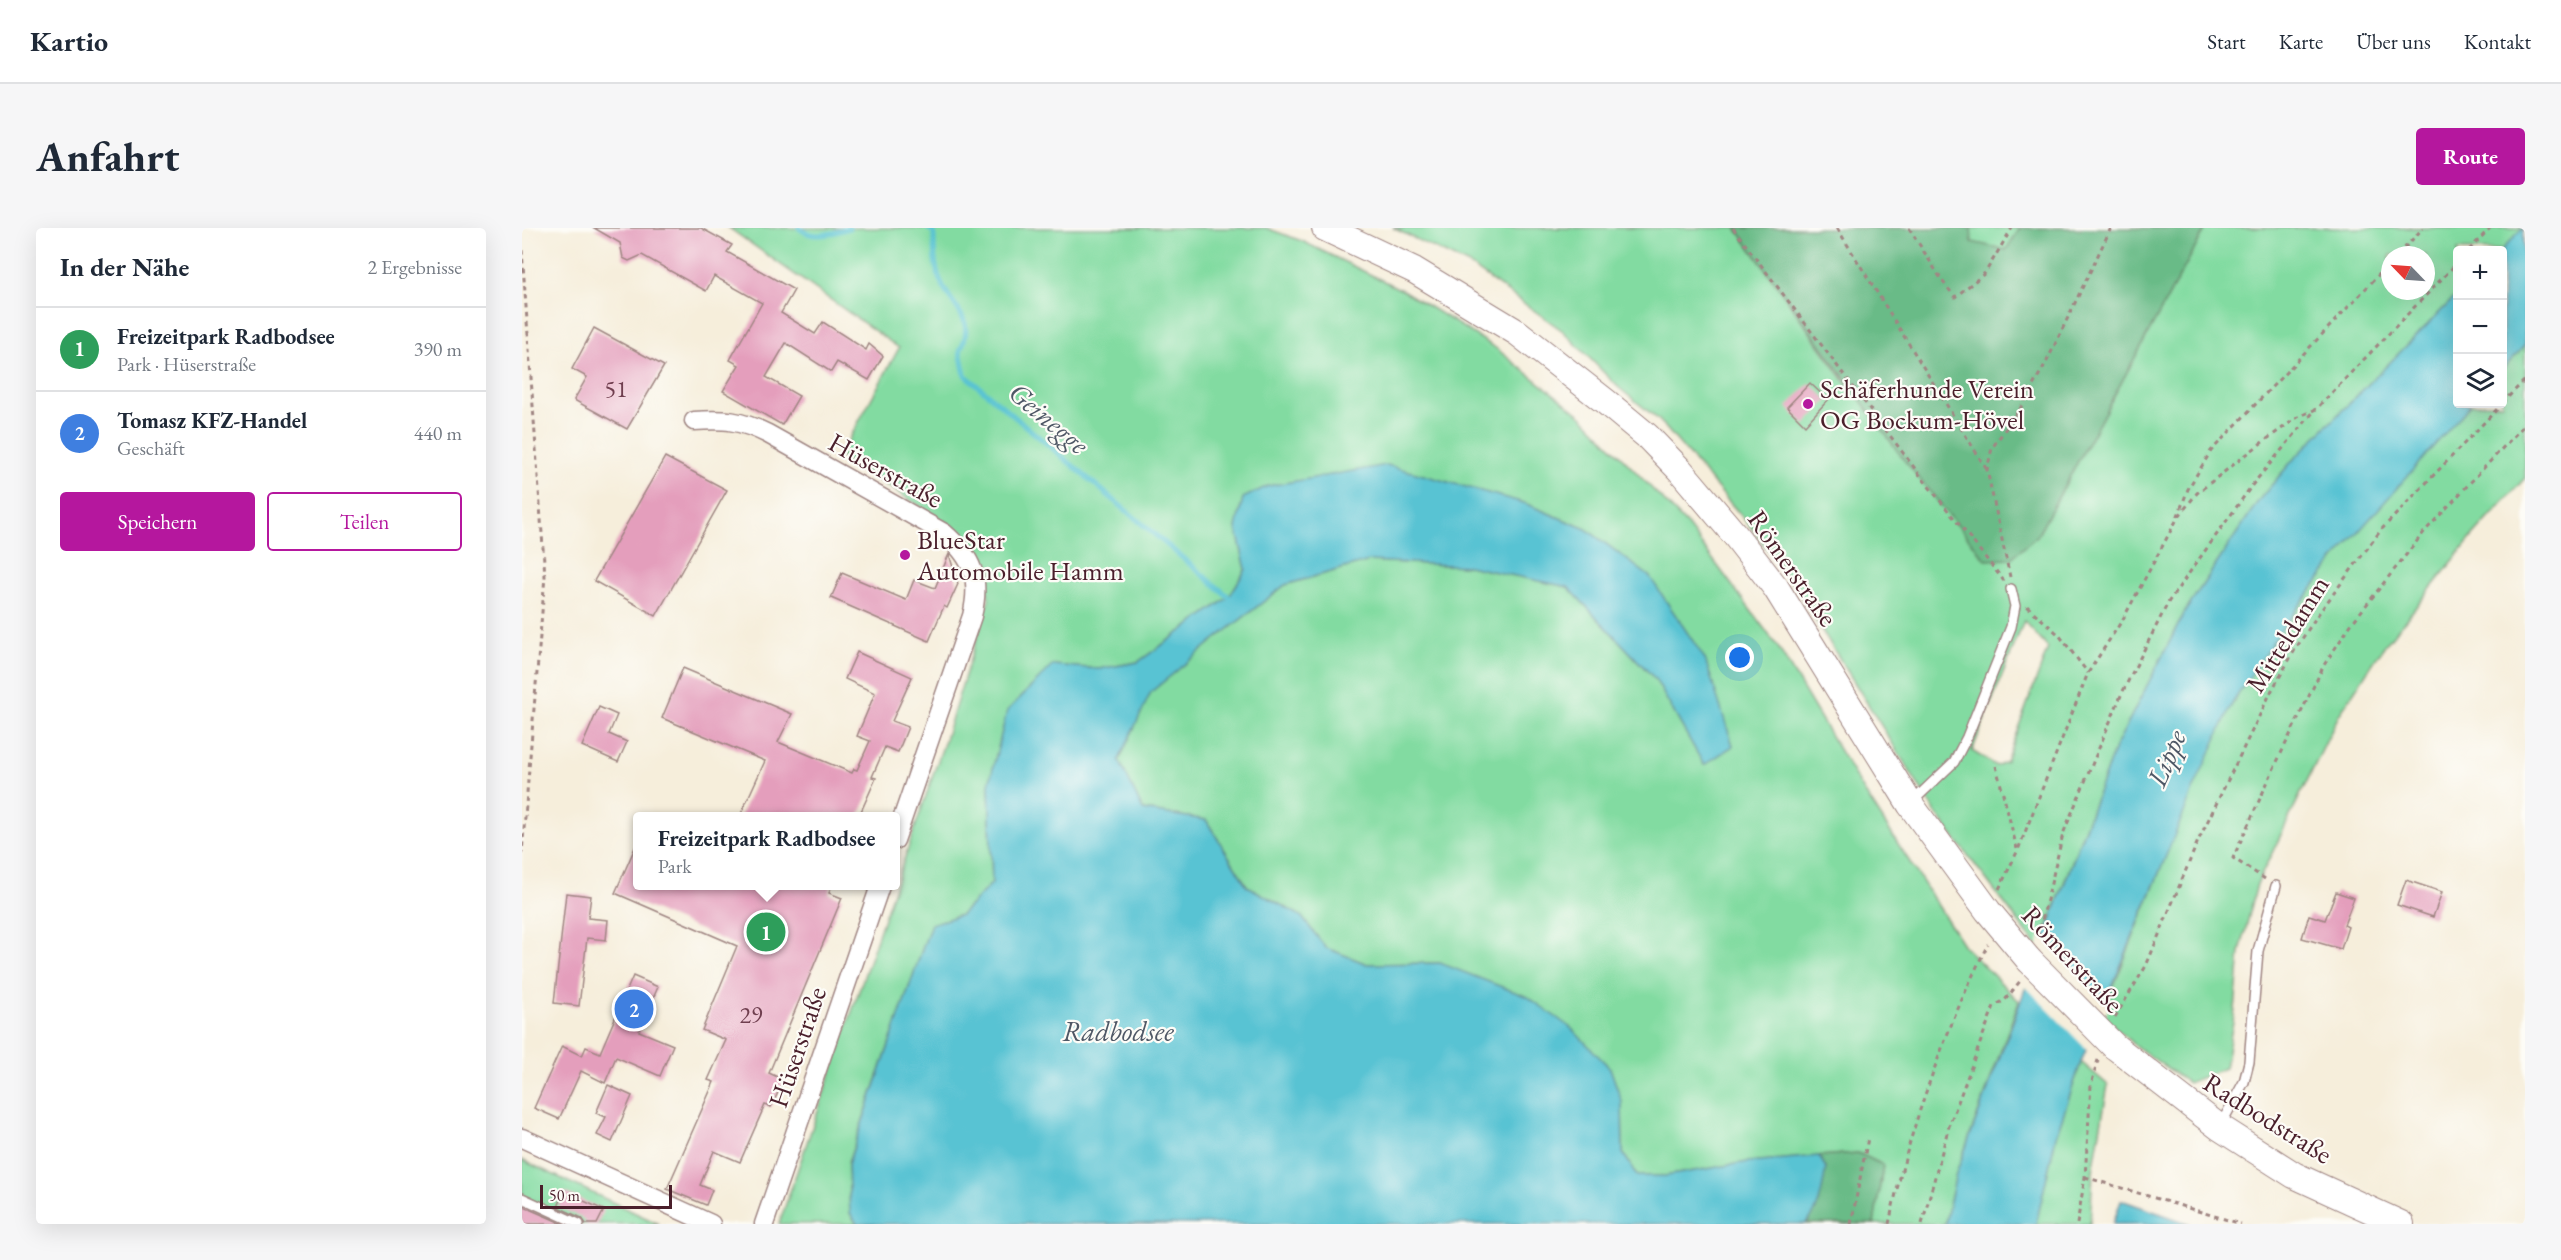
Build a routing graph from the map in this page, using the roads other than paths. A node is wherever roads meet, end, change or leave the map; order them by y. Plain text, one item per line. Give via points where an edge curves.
1 (1325, 228) edge
2 (694, 421) dead end
3 (2011, 589) road end
4 (1910, 804) junction
5 (900, 825) edge
6 (2276, 886) road end
7 (878, 890) edge
8 (2114, 1046) joint
9 (2219, 1127) junction
10 (522, 1138) edge
11 (522, 1198) edge
12 (579, 1224) edge
13 (711, 1224) edge
14 (764, 1224) edge
15 (2401, 1224) edge

1 - 4 main road, Römerstraße via 1414,270 1518,333 1647,436 1776,588
2 - 5 street, Hüserstraße via 726,419 768,434 944,533 972,568 976,596 972,616
3 - 4 lane via 2015,606 2011,627 1967,736 1954,762
4 - 8 main road, Römerstraße, bridge via 2029,960
6 - 9 lane via 2258,951 2249,1062 2244,1082
7 - 14 street, Hüserstraße
8 - 9 main road, Radbodstraße
9 - 15 main road, Radbodstraße via 2294,1175
10 - 13 street
11 - 12 lane

